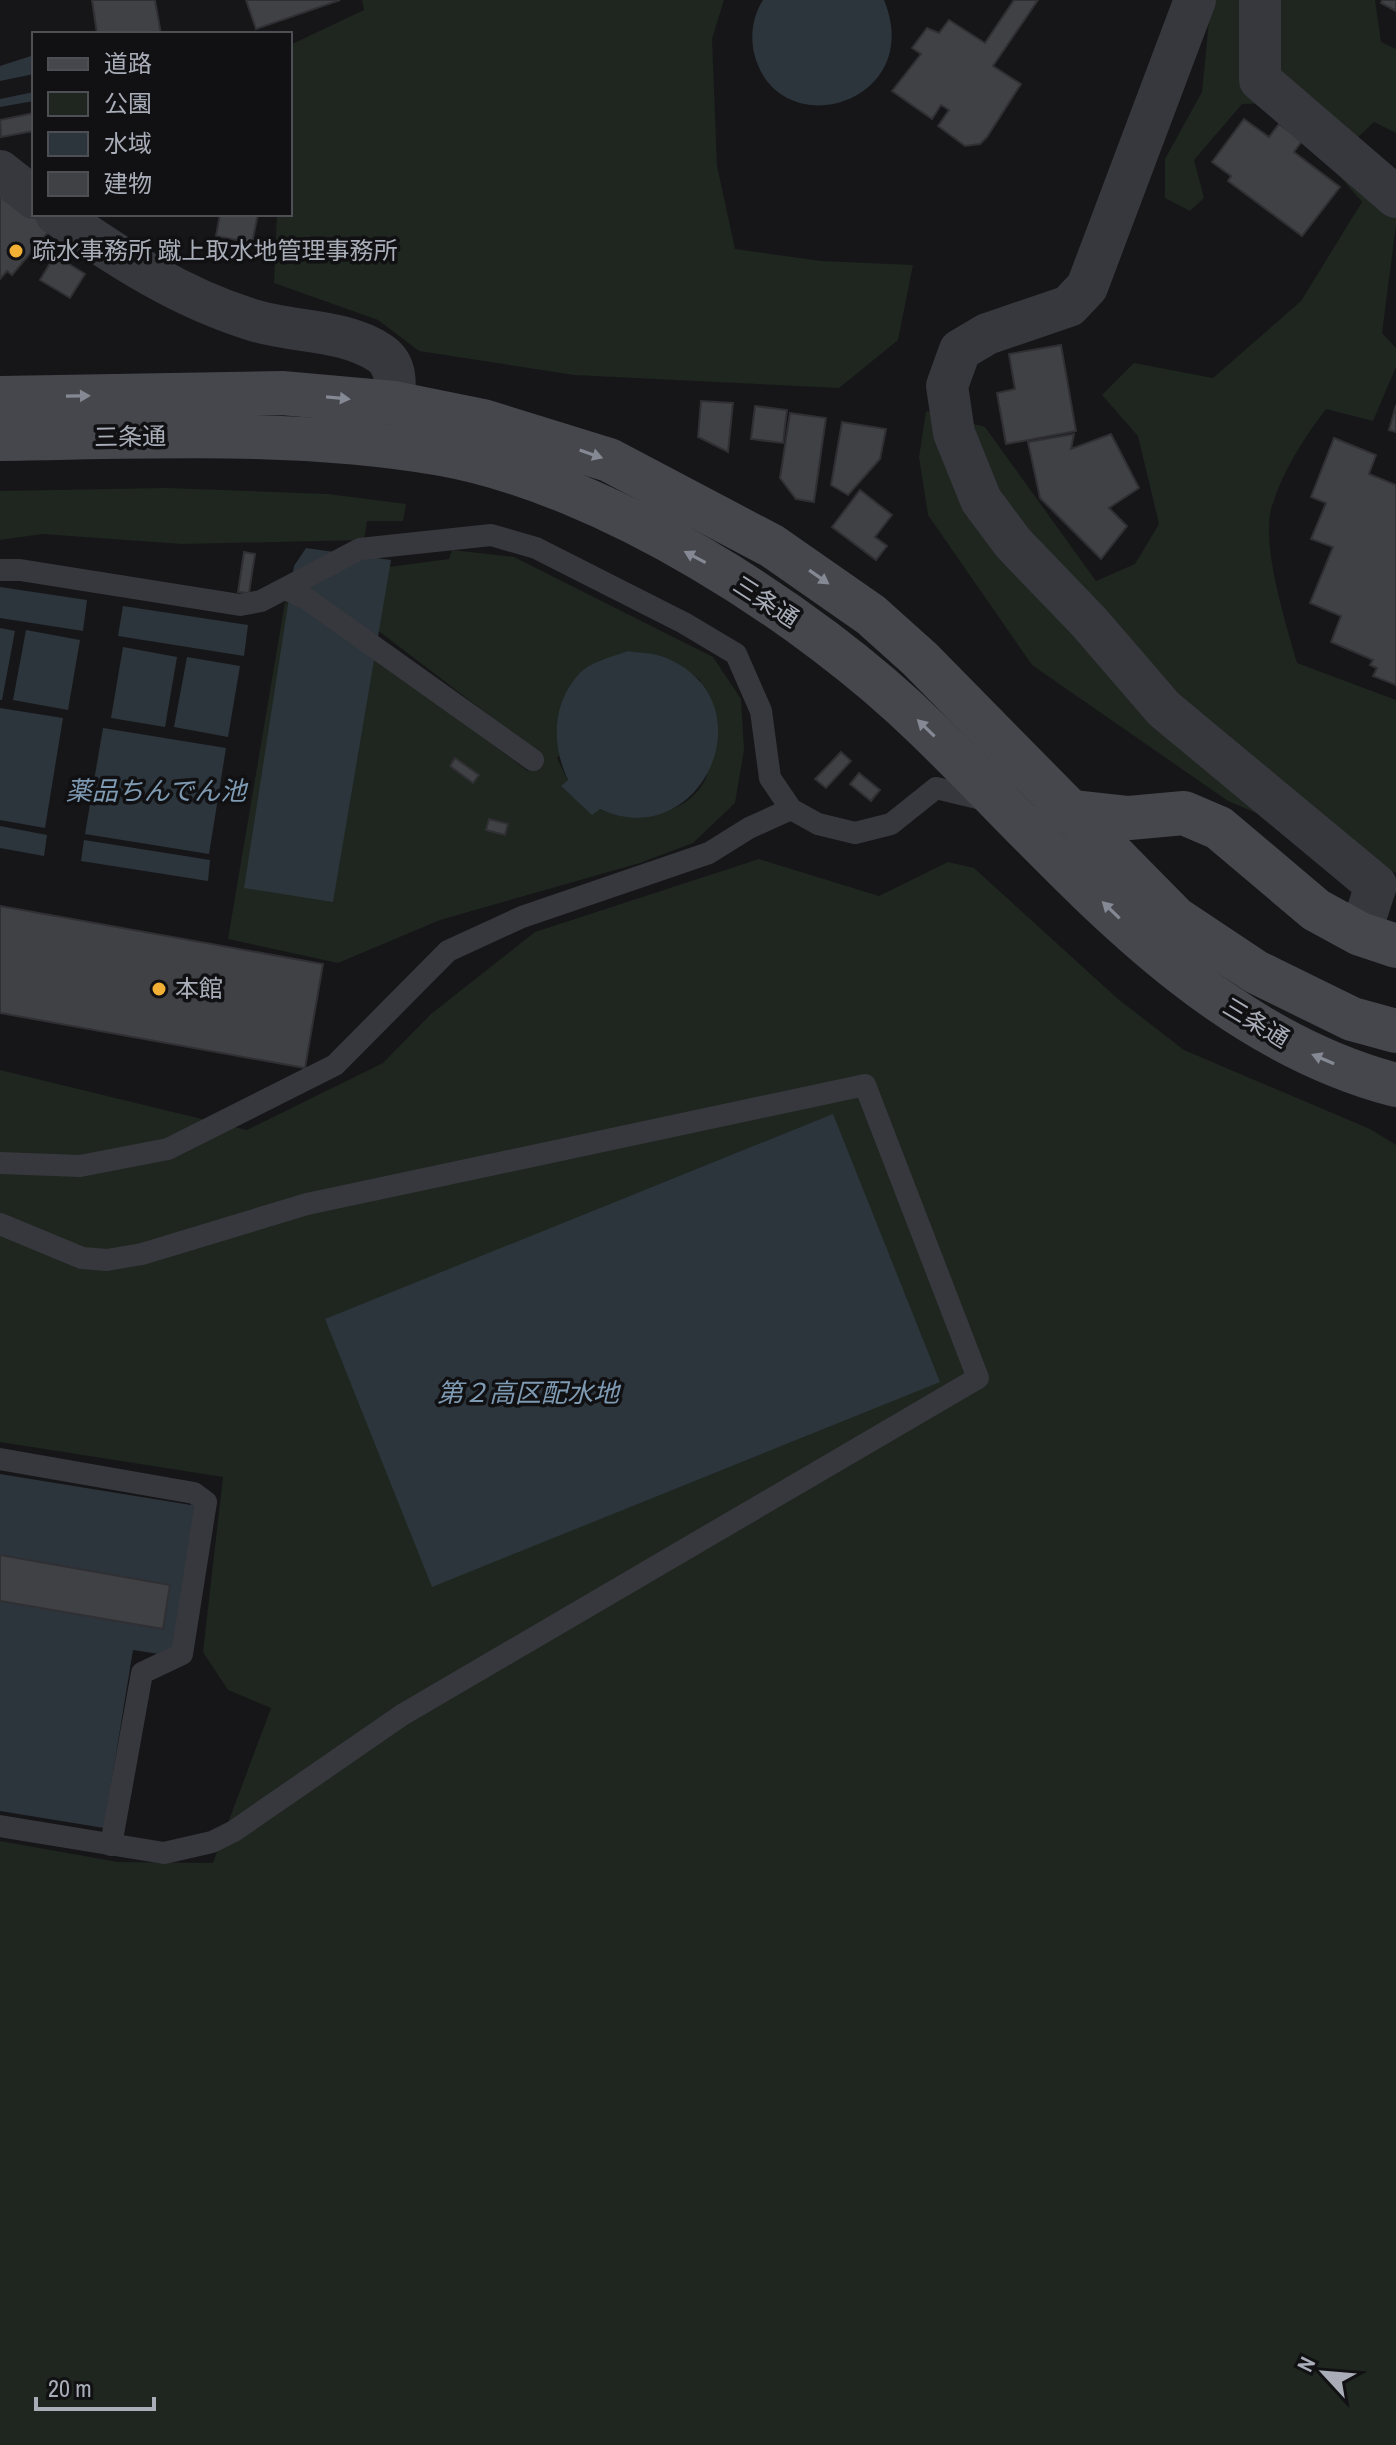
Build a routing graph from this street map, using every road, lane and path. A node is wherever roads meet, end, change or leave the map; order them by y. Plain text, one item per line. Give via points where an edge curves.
1 (1195, 0) edge
2 (1260, 0) edge
3 (0, 171) edge
4 (32, 196) edge
5 (1396, 197) edge
6 (59, 216) edge
7 (0, 398) edge
8 (394, 403) junction
9 (0, 439) edge
10 (0, 570) edge
11 (285, 589) junction
12 (533, 760) dead end
13 (999, 803) junction
14 (791, 809) junction
15 (1066, 811) junction
16 (1378, 940) edge
17 (1396, 1031) edge
18 (1396, 1085) edge
19 (0, 1163) edge
20 (0, 1224) edge
21 (0, 1459) edge
22 (0, 1826) edge
23 (111, 1845) junction

1 - 16 street via 1087,287 1069,306 987,334 960,350 947,386 954,433 981,500 1013,543 1164,709 1376,885
2 - 5 street via 1260,80
3 - 4 street
6 - 8 street via 126,262 191,296 257,322 358,342 384,355 394,370
7 -> 8 main road, 三条通 via 268,393
8 -> 15 main road, 三条通 via 483,421 609,460 772,546 871,615 920,659
13 -> 9 main road, 三条通 via 925,727 795,619 702,560 541,481 446,455 287,436
10 - 11 lane via 240,605
11 - 12 lane via 307,599
11 - 14 lane via 360,549 491,535 536,548 736,654 761,711 770,778
13 - 14 lane via 936,788 891,824 855,833 818,824
13 - 15 main road
18 -> 13 main road, 三条通 via 1278,1040 1211,995 1130,928
14 - 19 lane via 709,853 522,917 448,951 335,1065 168,1149 80,1166
15 - 16 main road via 1129,818 1184,813 1219,828 1316,910
15 - 17 main road, 三条通 via 1175,918 1256,972 1352,1019
20 - 23 lane via 82,1258 107,1260 307,1204 865,1085 978,1378 402,1715 234,1831 164,1853
21 - 23 lane via 194,1493 206,1502 182,1654 142,1673
22 - 23 lane

